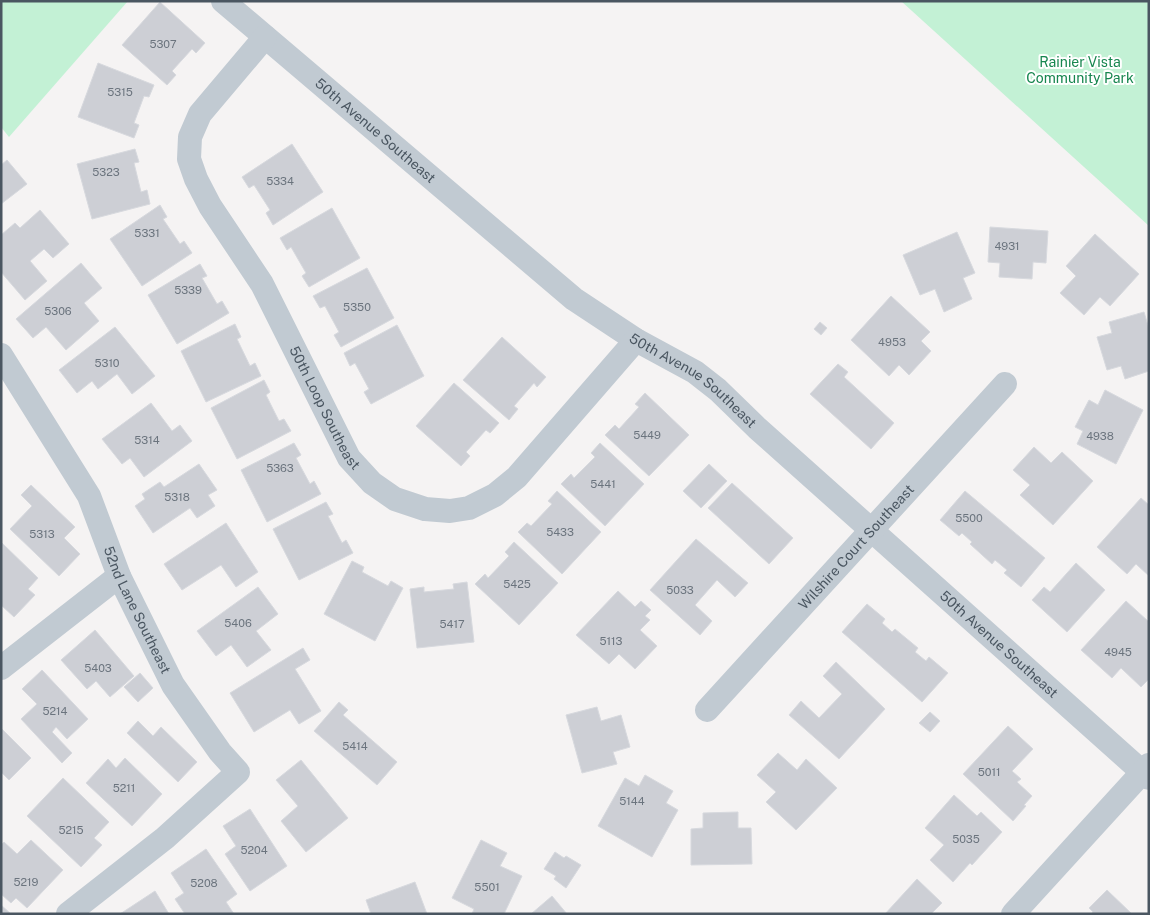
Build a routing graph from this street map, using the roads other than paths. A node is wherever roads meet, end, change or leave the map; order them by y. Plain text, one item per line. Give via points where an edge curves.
1 (223, 1) edge
2 (266, 37) junction
3 (636, 340) junction
4 (1, 355) edge
5 (1005, 384) dead end
6 (871, 530) junction
7 (119, 576) junction
8 (1, 668) edge
9 (707, 710) dead end
10 (1146, 772) edge
11 (68, 914) edge
12 (1013, 914) edge

1 - 2 street, 50th Avenue Southeast
2 - 3 street, 50th Avenue Southeast via 574,299
2 - 3 street, 50th Loop Southeast via 200,114 190,137 189,159 210,206 262,284 349,458 372,483 395,500 425,509 450,511 469,508 495,495 517,477
3 - 6 street, 50th Avenue Southeast via 695,372 718,390
4 - 7 street, 52nd Lane Southeast via 89,496
5 - 6 street, Wilshire Court Southeast
6 - 9 street, Wilshire Court Southeast
6 - 10 street, 50th Avenue Southeast
7 - 8 street
7 - 11 street, 52nd Lane Southeast via 173,685 238,772 165,838
10 - 12 street

